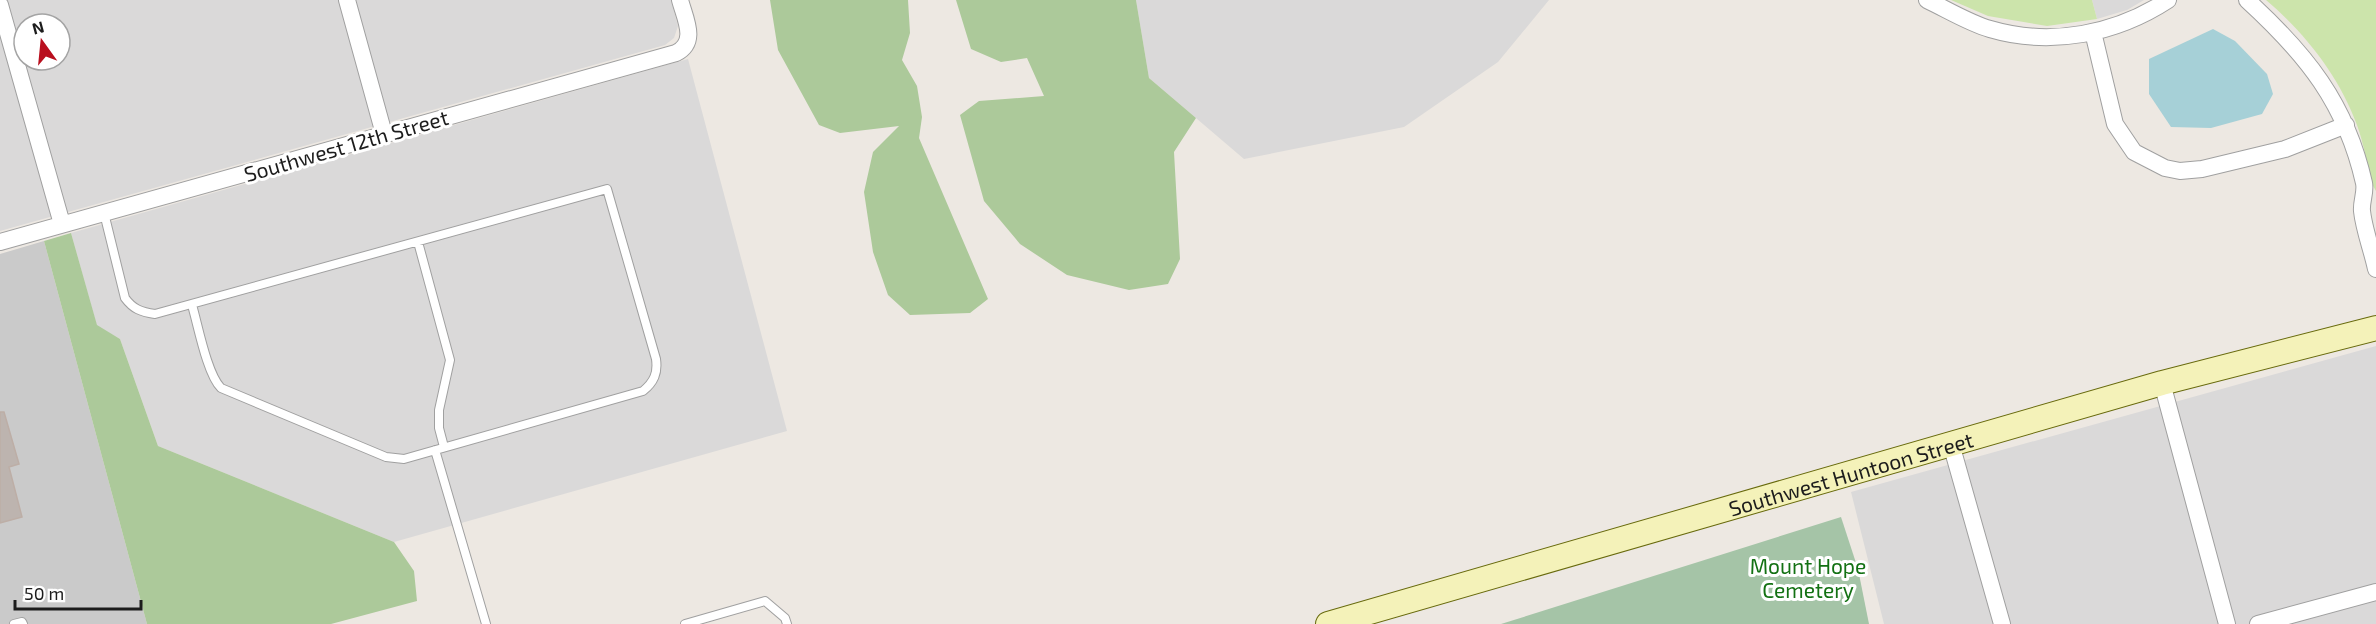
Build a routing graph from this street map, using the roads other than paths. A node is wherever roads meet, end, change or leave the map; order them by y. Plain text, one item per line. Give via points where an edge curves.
1 (346, 0) edge
2 (680, 0) edge
3 (1927, 0) edge
4 (2168, 0) edge
5 (2247, 0) edge
6 (0, 5) edge
7 (2093, 33) junction
8 (2346, 125) junction
9 (384, 134) junction
10 (2364, 186) junction
11 (2376, 201) edge
12 (104, 213) junction
13 (62, 224) junction
14 (0, 242) edge
15 (418, 242) junction
16 (2376, 269) edge
17 (192, 305) junction
18 (2376, 328) edge
19 (2162, 383) junction
20 (1951, 444) junction
21 (439, 449) junction
22 (2376, 592) edge
23 (15, 624) edge
24 (23, 624) edge
25 (486, 624) edge
26 (685, 624) edge
27 (787, 624) edge
28 (1328, 624) edge
29 (2002, 624) edge
30 (2227, 624) edge
31 (2258, 624) edge

1 - 9 street
2 - 9 street, Southwest 12th Street via 689,33 687,43 676,53
3 - 7 street via 2007,33 2060,37
4 - 7 street via 2129,21
5 - 8 street via 2282,33 2314,72
6 - 13 street
7 - 8 street via 2115,124 2134,152 2165,168 2202,170 2285,149
8 - 10 street
9 - 12 street, Southwest 12th Street
10 - 11 street
10 - 16 street via 2362,210
12 - 13 street, Southwest 12th Street
12 - 17 lane via 130,305 154,314
13 - 14 street, Southwest 12th Street
15 - 17 lane
15 - 21 lane via 450,360 439,410
15 - 21 lane via 607,189 657,364 655,377 643,391
17 - 21 lane via 211,371 221,388 386,458 404,459
18 - 19 main road, Southwest Huntoon Street
19 - 20 main road, Southwest Huntoon Street
19 - 30 street
20 - 28 main road, Southwest Huntoon Street
20 - 29 street
21 - 25 lane
22 - 31 street
23 - 24 lane
26 - 27 lane via 765,601

